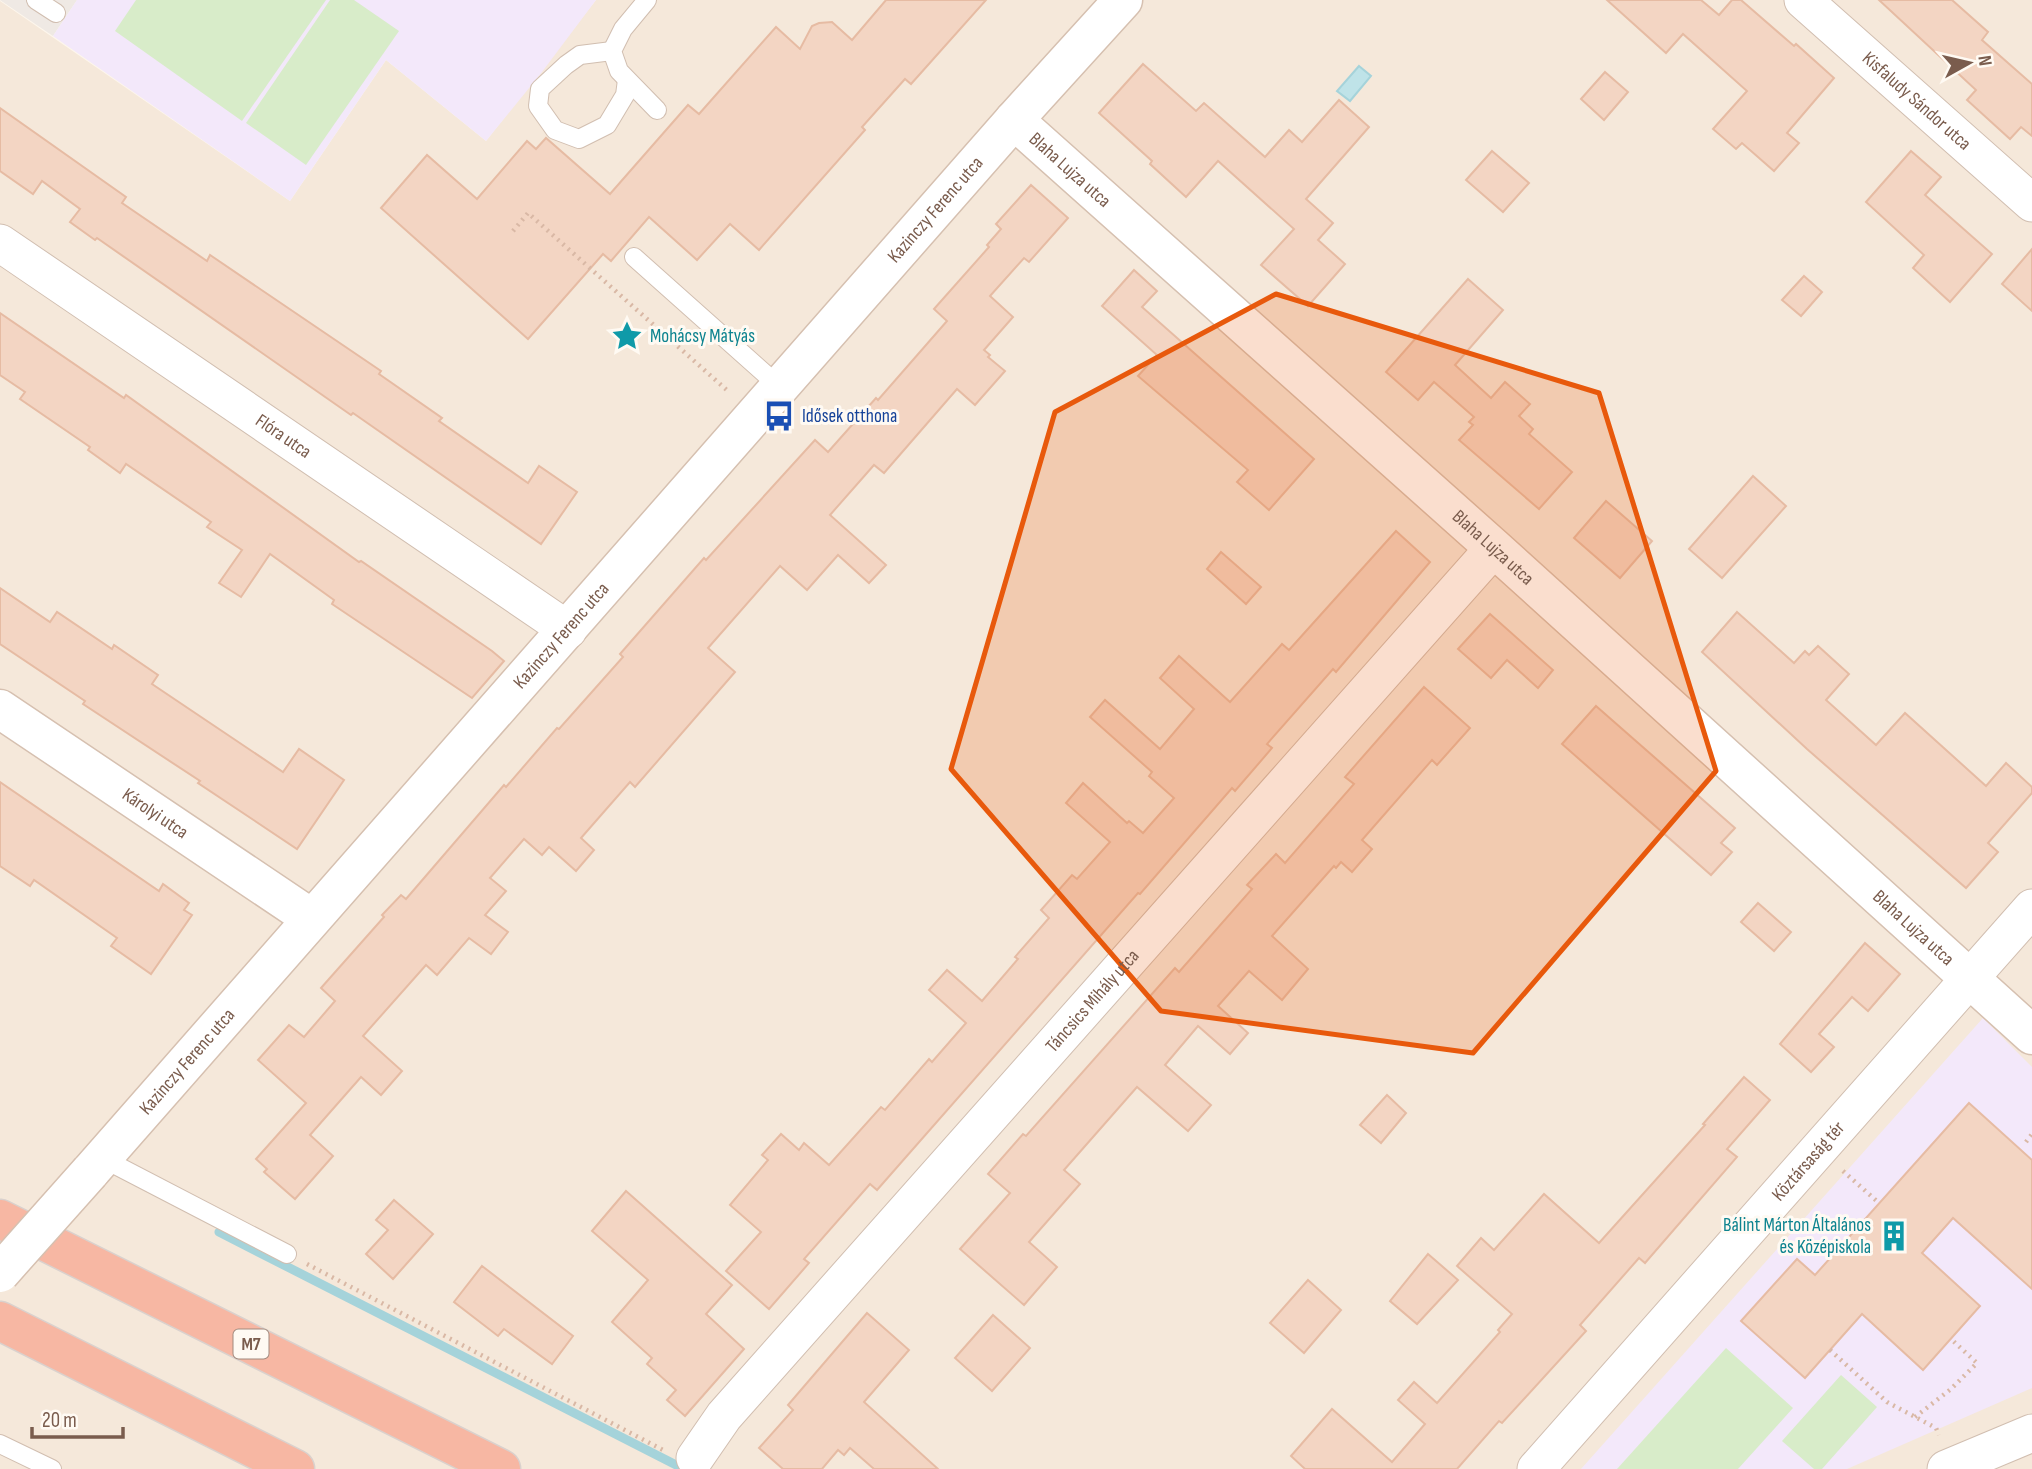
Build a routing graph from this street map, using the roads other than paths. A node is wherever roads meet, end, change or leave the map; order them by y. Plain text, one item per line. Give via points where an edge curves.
1 (36, 0) edge
2 (647, 0) edge
3 (1123, 0) edge
4 (1803, 0) edge
5 (56, 13) dead end
6 (612, 51) junction
7 (627, 80) junction
8 (657, 110) dead end
9 (1014, 120) junction
10 (2032, 203) edge
11 (0, 243) edge
12 (634, 257) dead end
13 (781, 388) junction
14 (1493, 548) junction
15 (568, 630) junction
16 (0, 709) edge
17 (2032, 908) edge
18 (311, 918) junction
19 (1970, 978) junction
20 (2032, 1035) edge
21 (96, 1165) junction
22 (0, 1219) edge
23 (287, 1254) road end
24 (0, 1273) edge
25 (0, 1321) edge
26 (2032, 1433) edge
27 (0, 1444) edge
28 (1943, 1453) edge
29 (695, 1458) road end
30 (52, 1469) edge
31 (295, 1469) edge
32 (501, 1469) edge
33 (1536, 1469) edge

1 - 5 lane
2 - 6 lane
3 - 9 street, Kazinczy Ferenc utca
4 - 10 street, Kisfaludy Sándor utca
6 - 7 lane
6 - 7 lane via 580,55 566,65 541,89 538,106 555,130 579,139 607,125 625,95
7 - 8 lane
9 - 13 street, Kazinczy Ferenc utca
9 - 14 street, Blaha Lujza utca
11 - 15 street, Flóra utca
12 - 13 lane
13 - 15 street, Kazinczy Ferenc utca
14 - 19 street, Blaha Lujza utca
14 - 29 street, Táncsics Mihály utca via 724,1416
15 - 18 street, Kazinczy Ferenc utca
16 - 18 street, Károlyi utca
17 - 19 street, Köztársaság tér
18 - 21 street, Kazinczy Ferenc utca
19 - 20 street
19 - 33 street, Köztársaság tér
21 - 23 lane
21 - 24 street, Kazinczy Ferenc utca, bridge
22 - 32 highway, M7
25 - 31 highway
26 - 28 street
27 - 30 lane

